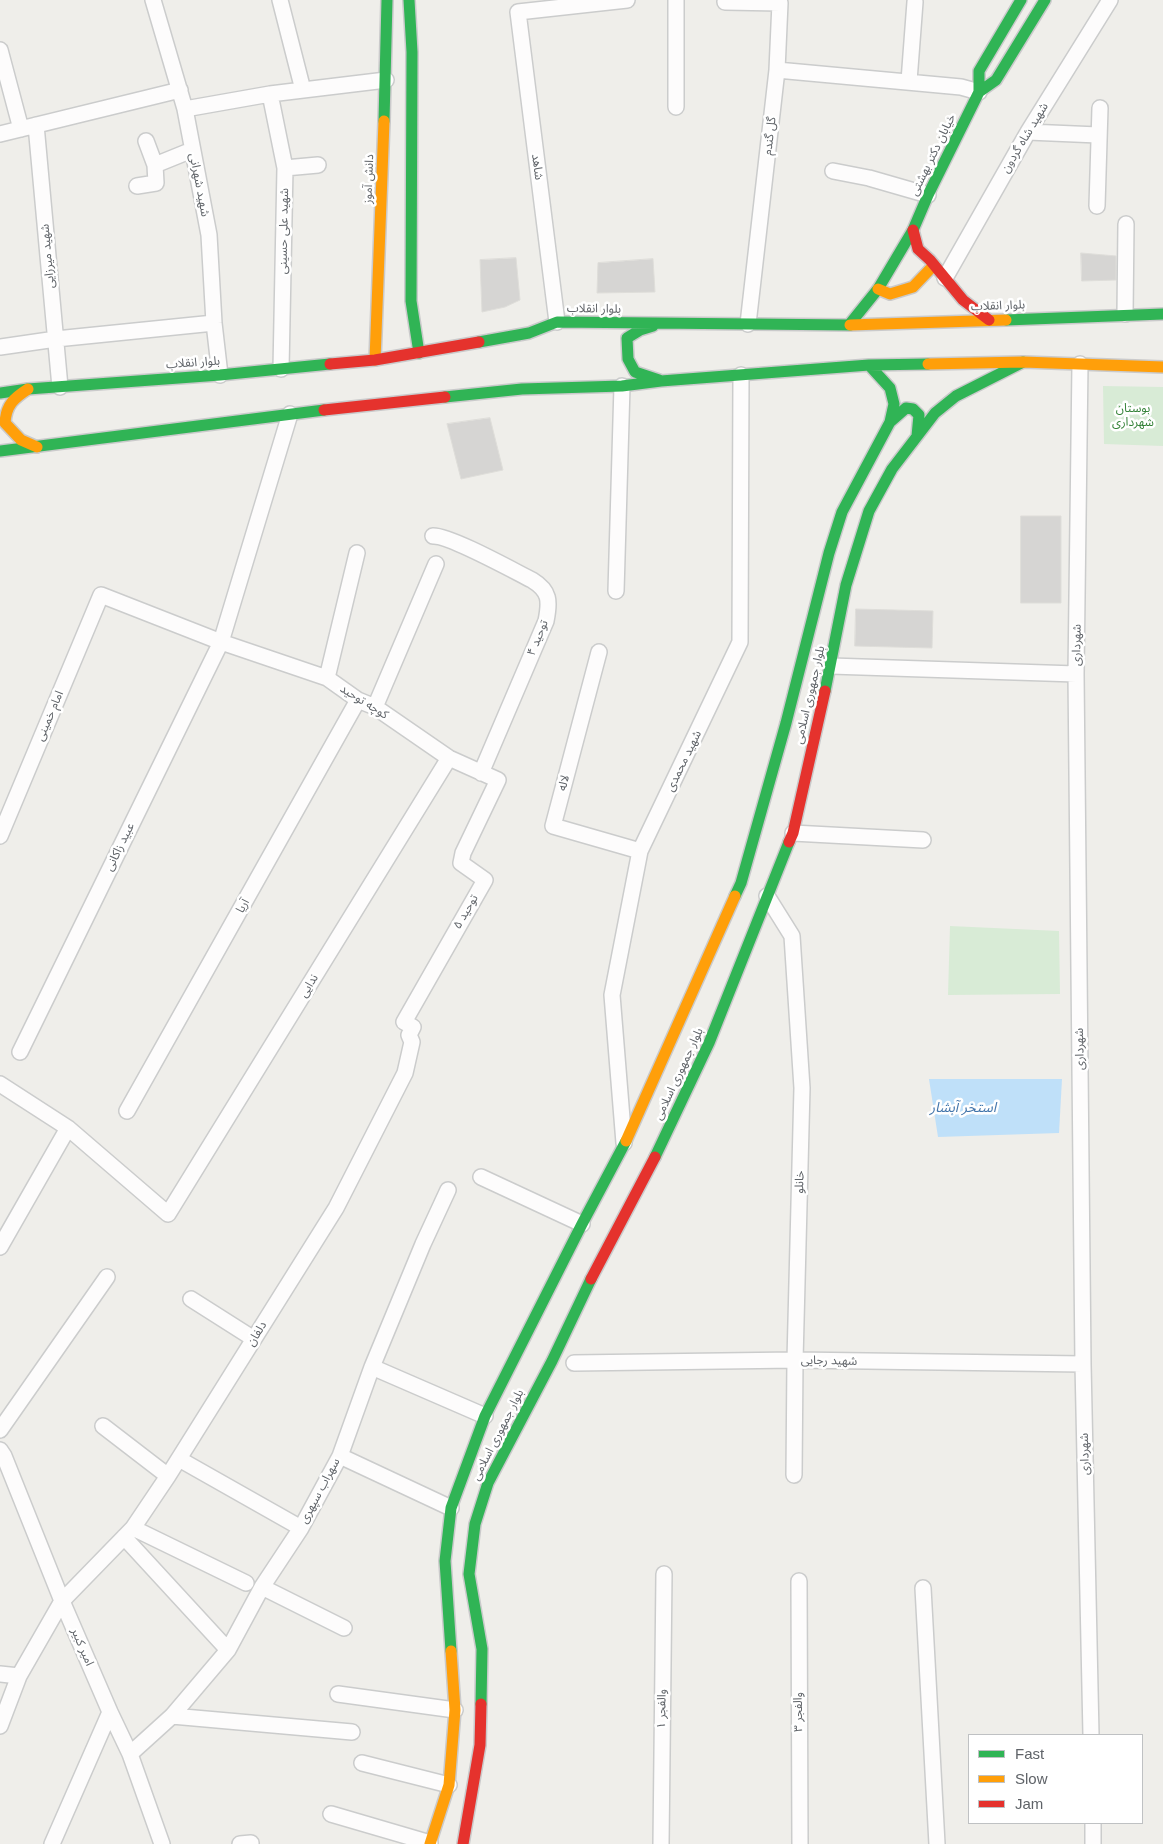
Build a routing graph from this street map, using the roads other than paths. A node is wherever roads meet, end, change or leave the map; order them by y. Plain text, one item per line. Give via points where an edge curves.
1 (153, 0) edge
2 (280, 0) edge
3 (387, 0) edge
4 (409, 0) edge
5 (627, 0) edge
6 (676, 0) edge
7 (1022, 0) edge
8 (1045, 0) edge
9 (1110, 0) edge
10 (725, 2) dead end
11 (915, 2) dead end
12 (0, 50) edge
13 (778, 70) junction
14 (386, 80) junction
15 (909, 81) junction
16 (180, 90) junction
17 (303, 90) junction
18 (979, 92) junction
19 (270, 94) junction
20 (676, 107) dead end
21 (1100, 108) dead end
22 (185, 109) junction
23 (28, 127) junction
24 (1028, 132) junction
25 (0, 134) edge
26 (1098, 136) junction
27 (146, 141) dead end
28 (192, 150) junction
29 (155, 165) junction
30 (318, 166) dead end
31 (285, 168) junction
32 (833, 171) dead end
33 (137, 186) dead end
34 (928, 195) junction
35 (1097, 206) dead end
36 (1126, 224) dead end
37 (913, 230) junction
38 (934, 265) junction
39 (945, 278) junction
40 (878, 289) junction
41 (411, 301) junction
42 (403, 311) dead end
43 (1125, 314) junction
44 (1163, 314) edge
45 (989, 320) junction
46 (557, 322) junction
47 (214, 323) junction
48 (658, 324) junction
49 (748, 324) junction
50 (849, 325) junction
51 (56, 339) junction
52 (0, 347) edge
53 (419, 353) junction
54 (375, 360) junction
55 (1023, 362) junction
56 (1080, 364) junction
57 (868, 365) junction
58 (1163, 368) edge
59 (282, 369) junction
60 (220, 375) junction
61 (741, 375) junction
62 (660, 381) junction
63 (622, 386) junction
64 (60, 387) junction
65 (28, 389) junction
66 (0, 393) edge
67 (290, 414) junction
68 (890, 422) junction
69 (917, 436) junction
70 (37, 447) junction
71 (0, 451) edge
72 (433, 536) dead end
73 (357, 553) dead end
74 (436, 564) dead end
75 (616, 591) dead end
76 (101, 596) joint
77 (221, 642) junction
78 (599, 652) dead end
79 (832, 666) junction
80 (1076, 674) junction
81 (327, 678) junction
82 (358, 700) junction
83 (375, 708) junction
84 (449, 758) junction
85 (481, 773) junction
86 (498, 780) joint
87 (793, 833) junction
88 (0, 836) edge
89 (923, 840) dead end
90 (640, 851) junction
91 (767, 896) junction
92 (412, 1042) joint
93 (20, 1052) dead end
94 (0, 1084) edge
95 (128, 1111) dead end
96 (68, 1128) junction
97 (624, 1146) junction
98 (481, 1177) dead end
99 (448, 1190) dead end
100 (582, 1224) junction
101 (0, 1247) edge
102 (107, 1277) dead end
103 (192, 1299) dead end
104 (254, 1340) junction
105 (795, 1360) junction
106 (574, 1363) dead end
107 (1083, 1364) junction
108 (372, 1367) junction
109 (485, 1416) junction
110 (103, 1426) dead end
111 (0, 1430) edge
112 (0, 1450) edge
113 (340, 1456) junction
114 (179, 1459) junction
115 (168, 1476) junction
116 (794, 1476) dead end
117 (451, 1508) junction
118 (301, 1528) junction
119 (129, 1533) junction
120 (664, 1574) dead end
121 (799, 1580) dead end
122 (246, 1583) dead end
123 (262, 1587) junction
124 (923, 1588) dead end
125 (62, 1601) junction
126 (344, 1628) dead end
127 (228, 1650) junction
128 (0, 1674) edge
129 (19, 1676) junction
130 (338, 1694) dead end
131 (455, 1710) junction
132 (110, 1712) junction
133 (172, 1716) junction
134 (0, 1726) edge
135 (352, 1732) dead end
136 (1091, 1734) edge
137 (130, 1754) junction
138 (362, 1764) dead end
139 (448, 1785) junction
140 (331, 1814) dead end
141 (1093, 1824) edge
142 (52, 1844) edge
143 (162, 1844) edge
144 (430, 1844) edge
145 (463, 1844) edge
146 (661, 1844) edge
147 (800, 1844) edge
148 (937, 1844) edge
149 (1093, 1844) edge

1 - 16 street, شهید شهرانی
2 - 17 street
3 - 14 main road, دانش آموز
4 - 41 main road via 412,52
5 - 46 street, شاهد via 518,12
6 - 20 street
7 - 18 main road, خیابان دکتر بهشتی via 979,71
8 - 18 main road, خیابان دکتر بهشتی via 996,80
9 - 24 street, شهید شاه گردون
10 - 13 street, گل گندم via 780,3
11 - 15 street
12 - 23 street, شهید میرزایی
13 - 15 street
13 - 49 street, گل گندم
14 - 17 street
14 - 54 main road, دانش آموز via 382,307
15 - 18 street
16 - 22 street, شهید شهرانی
16 - 23 street
17 - 19 street
18 - 34 main road, خیابان دکتر بهشتی
19 - 22 street
19 - 31 street, شهید علی حسینی
21 - 26 street
22 - 28 street, شهید شهرانی
23 - 25 street
23 - 51 street, شهید میرزایی
24 - 26 street
24 - 39 street, شهید شاه گردون
26 - 35 street
27 - 29 street
28 - 29 street
28 - 47 street, شهید شهرانی via 209,235
29 - 33 street via 156,183
30 - 31 street
31 - 59 street, شهید علی حسینی
32 - 34 street
34 - 37 main road, خیابان دکتر بهشتی
36 - 43 street
37 - 38 main road via 918,249
37 - 40 main road, خیابان دکتر بهشتی
38 - 39 main road
38 - 40 main road via 912,286 890,294
39 - 45 main road via 962,300
40 - 50 main road, خیابان دکتر بهشتی
41 - 42 main road
41 - 53 main road
43 - 44 main road, بلوار انقلاب
43 - 45 main road, بلوار انقلاب
45 - 50 main road, بلوار انقلاب
46 - 48 main road, بلوار انقلاب
46 - 53 main road, بلوار انقلاب via 529,333
47 - 51 street
47 - 60 street, شهید شهرانی
48 - 49 main road, بلوار انقلاب
48 - 62 main road via 628,338 627,348 634,372
49 - 50 main road, بلوار انقلاب
51 - 52 street
51 - 64 street, شهید میرزایی
53 - 54 main road, بلوار انقلاب
54 - 59 main road, بلوار انقلاب
55 - 56 main road
55 - 57 main road
55 - 69 main road, بلوار جمهوری اسلامی via 956,396
56 - 58 main road
56 - 80 street, شهرداری
57 - 61 main road
57 - 68 main road, بلوار جمهوری اسلامی via 890,388 894,404
59 - 60 main road, بلوار انقلاب
60 - 64 main road, بلوار انقلاب
61 - 62 main road
61 - 90 street, شهید محمدی via 740,642
62 - 63 main road
63 - 67 main road via 522,390
63 - 75 street
64 - 65 main road, بلوار انقلاب
65 - 66 main road, بلوار انقلاب
65 - 70 main road via 11,401 5,423 22,440
67 - 70 main road
67 - 77 street, عبید زاکانی
68 - 69 main road via 906,408 913,409 919,415
68 - 97 main road, بلوار جمهوری اسلامی via 842,512 741,882
69 - 79 main road, بلوار جمهوری اسلامی via 892,469 869,511 846,585
70 - 71 main road
72 - 85 street, توحید ۴ via 454,542 532,580 541,586 550,605
73 - 81 street
74 - 83 street
76 - 77 street, کوچه توحید
76 - 88 street, امام خمینی
77 - 81 street, کوچه توحید
77 - 93 street, عبید زاکانی
78 - 90 street, لاله via 553,826
79 - 80 street
79 - 87 main road, بلوار جمهوری اسلامی
80 - 107 street, شهرداری
81 - 82 street, کوچه توحید
82 - 83 street, کوچه توحید
82 - 95 street, آریا
83 - 84 street, کوچه توحید
84 - 85 street, کوچه توحید
84 - 96 street, ندایی via 168,1214
85 - 86 street, کوچه توحید
86 - 92 street, توحید ۵ via 461,863 484,880 404,1022 413,1027 409,1035
87 - 89 street
87 - 91 main road, بلوار جمهوری اسلامی
90 - 97 street, شهید محمدی via 612,995
91 - 105 street, خانلو via 792,936 802,1088
91 - 145 main road, بلوار جمهوری اسلامی via 709,1043 658,1152 597,1255 552,1361 488,1483 475,1524 469,1574 482,1649 480,1745
92 - 104 street, دلفان via 405,1073 336,1208
94 - 96 street
96 - 101 street
97 - 100 main road, بلوار جمهوری اسلامی
98 - 100 street
99 - 108 street, سهراب سپهری
100 - 109 main road, بلوار جمهوری اسلامی via 575,1246
102 - 111 street
103 - 104 street
104 - 114 street, دلفان
105 - 106 street, شهید رجایی
105 - 107 street, شهید رجایی
105 - 116 street, خانلو
107 - 136 street, شهرداری
108 - 109 street
108 - 113 street, سهراب سپهری
109 - 117 main road, بلوار جمهوری اسلامی
110 - 115 street
112 - 125 street, امیر کبیر
113 - 117 street
113 - 118 street, سهراب سپهری
114 - 115 street, دلفان
114 - 118 street
115 - 119 street, دلفان
117 - 131 main road, بلوار جمهوری اسلامی via 445,1561
118 - 123 street, سهراب سپهری
119 - 122 street
119 - 125 street, دلفان
119 - 127 street
120 - 146 street, والفجر ۱
121 - 147 street, والفجر ۳
123 - 126 street
123 - 127 street, سهراب سپهری
124 - 148 street
125 - 129 street, دلفان
125 - 132 street, امیر کبیر
127 - 133 street, سهراب سپهری
128 - 129 street
129 - 134 street, دلفان
130 - 131 street
131 - 139 main road, بلوار جمهوری اسلامی
132 - 137 street, امیر کبیر
132 - 142 street
133 - 135 street
133 - 137 street, سهراب سپهری
137 - 143 street, امیر کبیر
138 - 139 street
139 - 144 main road, بلوار جمهوری اسلامی
140 - 144 street
141 - 149 street

